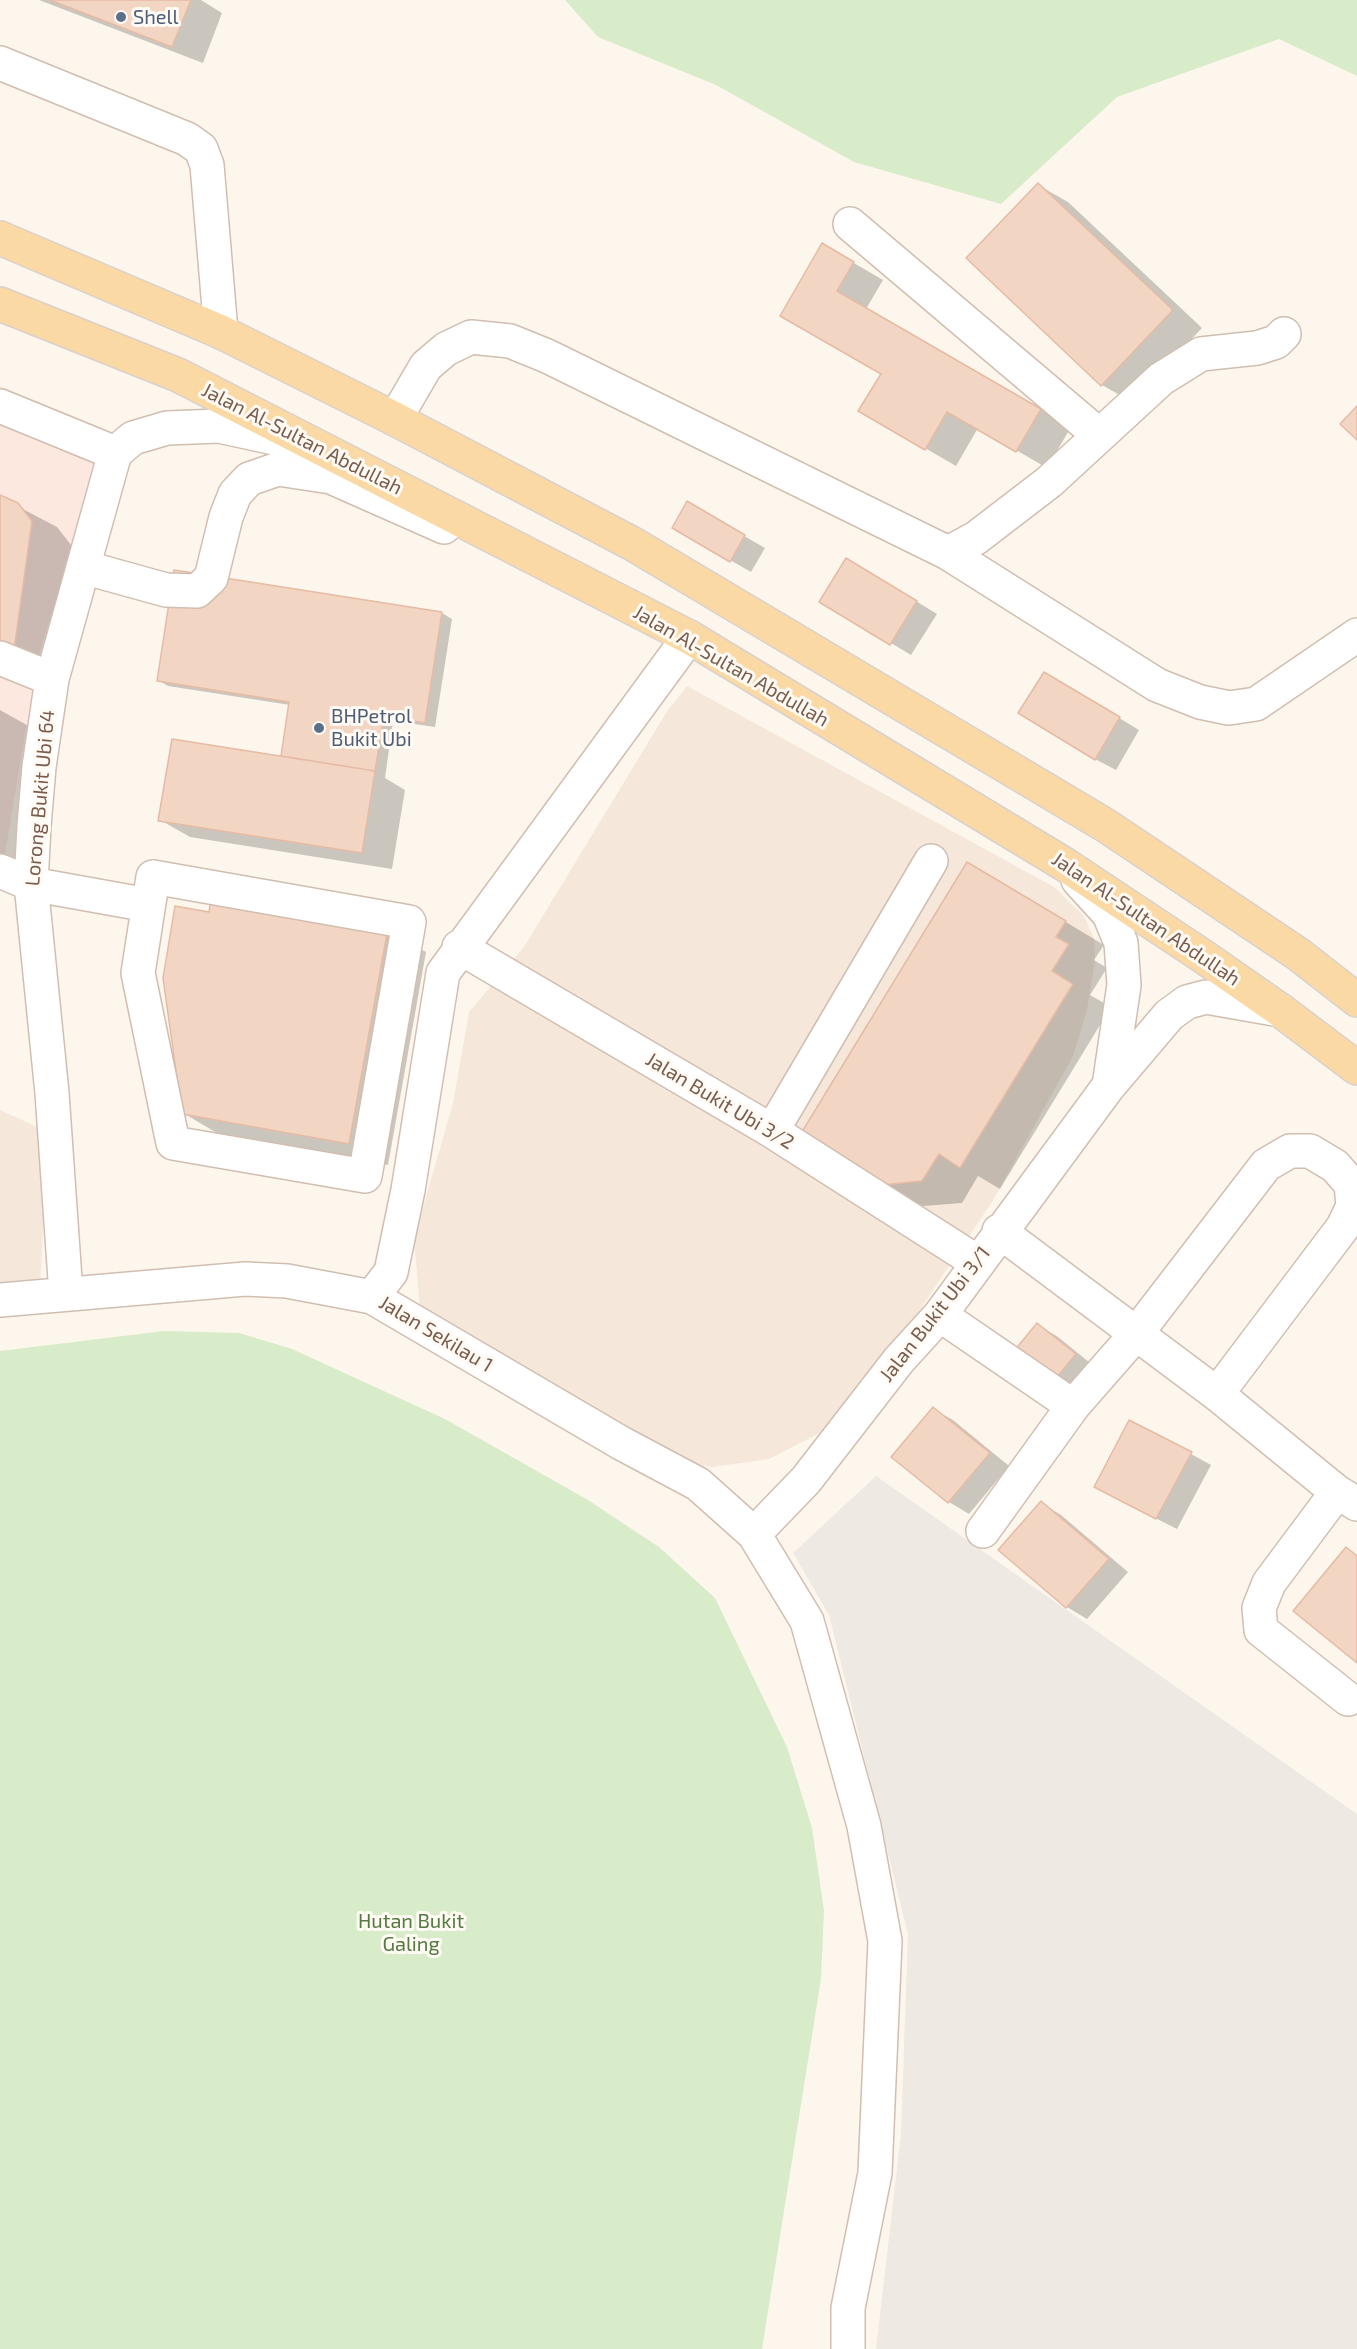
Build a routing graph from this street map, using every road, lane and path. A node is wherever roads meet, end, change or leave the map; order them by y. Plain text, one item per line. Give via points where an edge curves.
1 (0, 63) edge
2 (850, 224) dead end
3 (0, 238) edge
4 (0, 304) edge
5 (221, 332) junction
6 (1284, 334) dead end
7 (0, 406) edge
8 (395, 418) junction
9 (1099, 435) junction
10 (317, 447) junction
11 (115, 453) junction
12 (948, 553) junction
13 (83, 567) junction
14 (552, 567) junction
15 (1357, 635) edge
16 (688, 637) junction
17 (0, 658) edge
18 (52, 679) junction
19 (931, 861) dead end
20 (1064, 864) junction
21 (0, 871) edge
22 (31, 884) junction
23 (148, 905) junction
24 (459, 947) junction
25 (1357, 1000) edge
26 (1280, 1010) junction
27 (1357, 1068) edge
28 (1108, 1088) junction
29 (772, 1131) junction
30 (999, 1232) junction
31 (976, 1262) junction
32 (66, 1294) junction
33 (372, 1297) junction
34 (0, 1300) edge
35 (940, 1315) junction
36 (1136, 1334) junction
37 (1217, 1394) junction
38 (1073, 1406) junction
39 (1347, 1498) edge
40 (983, 1531) dead end
41 (754, 1534) junction
42 (1348, 1699) dead end
43 (848, 2349) edge

1 - 5 street via 187,139 201,149 207,165
2 - 9 street
3 - 5 main road
4 - 10 main road, Jalan Al-Sultan Abdullah via 178,375
5 - 8 main road
6 - 9 street via 1276,342 1257,348 1201,354 1161,379
7 - 11 street
8 - 12 street via 426,366 446,349 471,337 510,341
8 - 25 main road via 633,544 1105,825 1298,954
9 - 12 street via 1028,499 976,538
10 - 11 street via 219,426 167,428 134,438
10 - 14 main road, Jalan Al-Sultan Abdullah
11 - 13 street, Lorong Bukit Ubi 64
12 - 15 street via 1157,685 1200,702 1229,708 1256,704
13 - 14 street via 166,590 198,591 211,578 235,494 249,479 278,469 331,477 456,532
13 - 18 street, Lorong Bukit Ubi 64
14 - 16 main road, Jalan Al-Sultan Abdullah
16 - 20 main road, Jalan Al-Sultan Abdullah
16 - 24 street
17 - 18 street
18 - 22 street, Lorong Bukit Ubi 64 via 39,768
19 - 29 street
20 - 26 main road, Jalan Al-Sultan Abdullah
20 - 28 street via 1109,914 1120,943 1124,985
21 - 22 street
22 - 23 street
22 - 32 street, Lorong Bukit Ubi 64 via 52,1093
23 - 23 street via 153,877 409,922 365,1176 173,1143 138,973
24 - 29 street, Jalan Bukit Ubi 3/2
24 - 33 street via 443,973 434,1013 392,1272
26 - 27 main road, Jalan Al-Sultan Abdullah
26 - 28 street, Jalan Bukit Ubi 3/1 via 1206,997 1186,1002 1169,1015
28 - 30 street, Jalan Bukit Ubi 3/1
29 - 31 street, Jalan Bukit Ubi 3/2
30 - 31 street, Jalan Bukit Ubi 3/1
30 - 36 street
31 - 35 street, Jalan Bukit Ubi 3/1
32 - 33 street, Jalan Sekilau 1 via 245,1279 287,1281
32 - 34 street, Jalan Sekilau 1
33 - 41 street, Jalan Sekilau 1 via 698,1484
35 - 38 street
35 - 41 street, Jalan Bukit Ubi 3/1 via 899,1360 806,1480
36 - 37 street
36 - 37 street via 1266,1165 1290,1151 1310,1151 1335,1166 1351,1184 1353,1206 1343,1227
36 - 38 street
37 - 39 street
38 - 40 street
39 - 42 street via 1269,1583 1259,1608 1261,1630
41 - 43 street, Jalan Sekilau 1 via 807,1621 864,1826 885,1941 875,2173 848,2308

